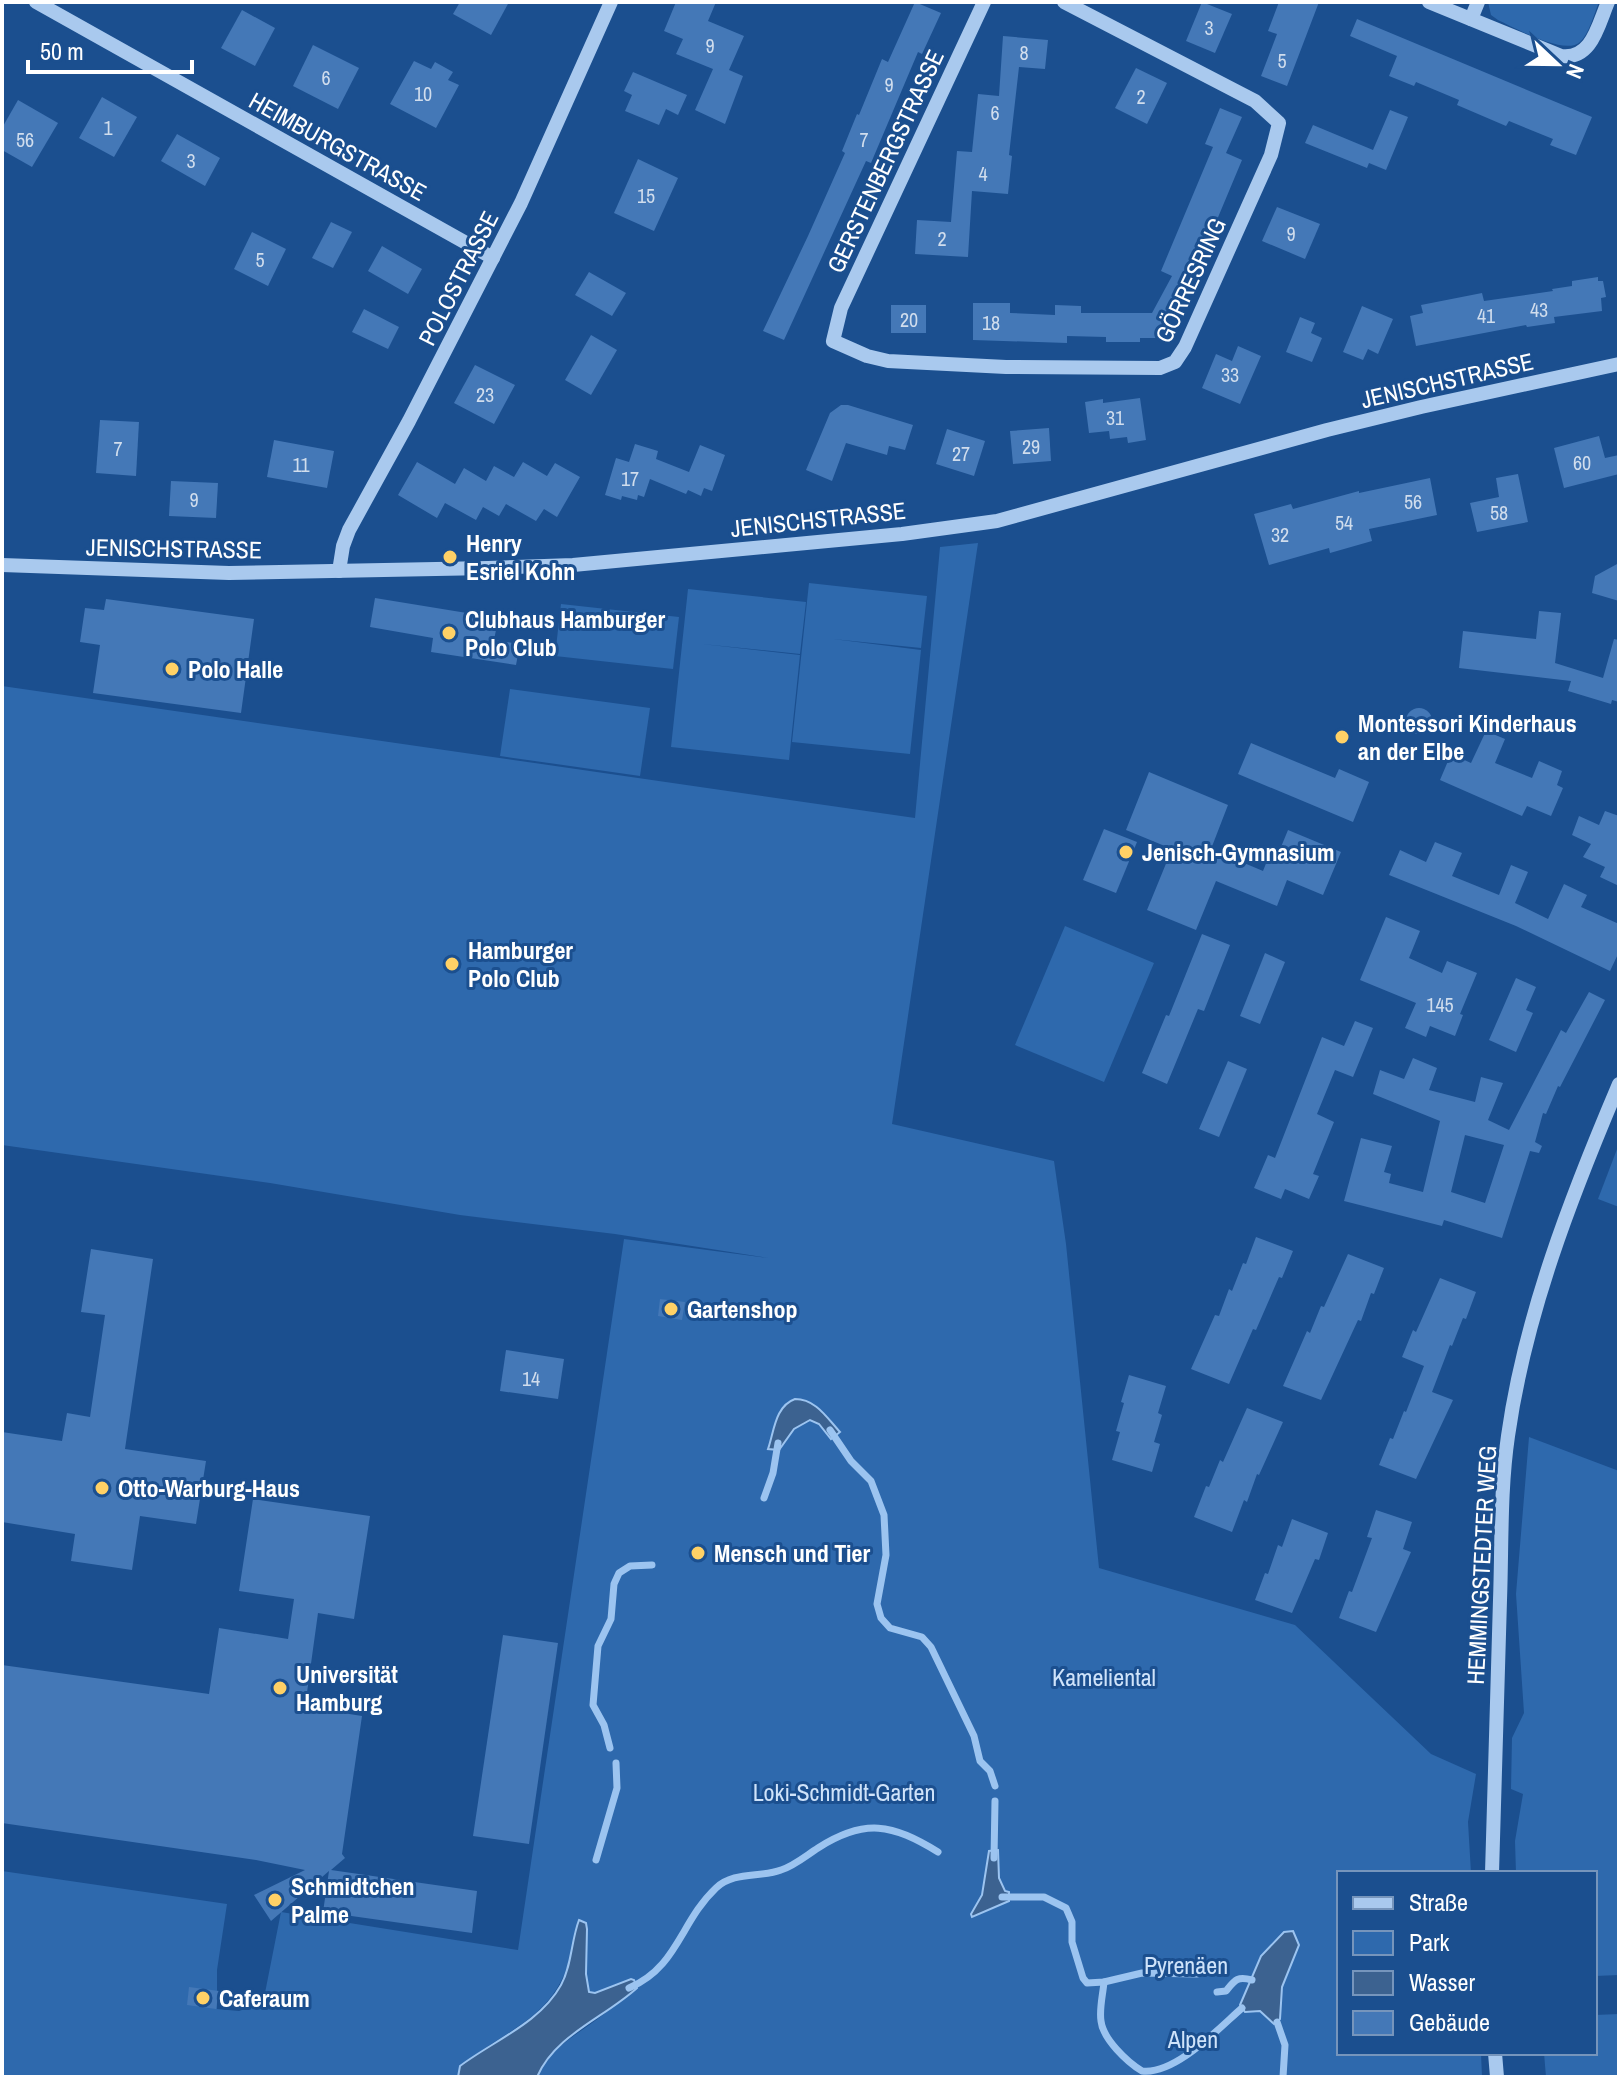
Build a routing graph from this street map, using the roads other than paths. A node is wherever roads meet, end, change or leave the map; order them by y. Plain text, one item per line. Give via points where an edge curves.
1 (36, 2) edge
2 (611, 2) edge
3 (984, 2) edge
4 (1064, 2) edge
5 (1429, 2) edge
6 (1478, 2) edge
7 (1608, 2) edge
8 (1471, 19) junction
9 (493, 258) junction
10 (833, 341) joint
11 (1619, 364) edge
12 (2, 565) edge
13 (339, 571) junction
14 (1619, 1084) edge
15 (1492, 1871) edge
16 (1495, 2055) edge
17 (1497, 2077) edge

1 - 9 street, HEIMBURGSTRASSE
2 - 9 street, POLOSTRASSE
3 - 10 street, GERSTENBERGSTRASSE via 841,308
4 - 10 street, GÖRRESRING via 1255,101 1279,123 1271,155 1175,362 1160,368 888,361
5 - 8 street
6 - 8 street
7 - 8 street via 1590,44 1572,58
9 - 13 street, POLOSTRASSE via 349,530
11 - 13 street, JENISCHSTRASSE via 1341,427 997,521 573,565
12 - 13 street, JENISCHSTRASSE
14 - 15 street, HEMMINGSTEDTER WEG via 1581,1173 1547,1277 1508,1437 1500,1522
16 - 17 street

